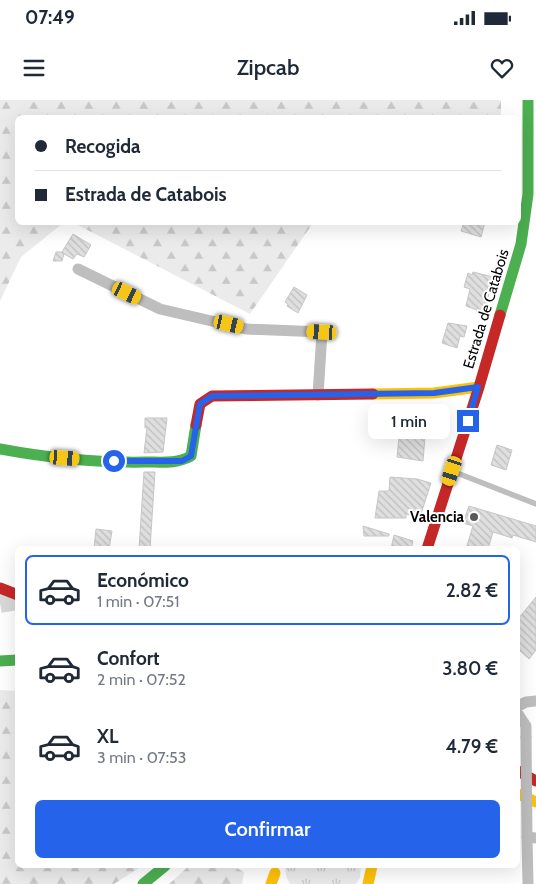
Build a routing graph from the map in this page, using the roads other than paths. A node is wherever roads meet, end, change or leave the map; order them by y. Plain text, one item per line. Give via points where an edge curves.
1 (528, 100) edge
2 (78, 269) dead end
3 (478, 387) junction
4 (318, 395) junction
5 (0, 449) edge
6 (452, 471) junction
7 (536, 504) edge
8 (428, 546) edge
9 (0, 588) edge
10 (15, 594) edge
11 (15, 660) edge
12 (0, 661) edge
13 (15, 668) edge
14 (0, 670) edge
15 (536, 702) edge
16 (520, 705) edge
17 (520, 717) edge
18 (520, 772) edge
19 (536, 781) edge
20 (520, 795) edge
21 (536, 802) edge
22 (532, 837) edge
23 (163, 868) edge
24 (372, 868) edge
25 (143, 884) edge
26 (368, 884) edge
27 (528, 884) edge

1 - 3 main road, Estrada de Catabois via 526,219 516,264
2 - 4 street via 160,309 246,328 322,332
3 - 4 main road via 434,393
3 - 6 main road, Estrada de Catabois
4 - 5 main road via 212,396 200,404 191,456 182,461 33,456
6 - 7 lane
6 - 8 main road, Estrada de Catabois
9 - 10 main road
11 - 12 main road
13 - 14 main road
15 - 16 street
17 - 22 street, bridge via 526,726
18 - 19 main road
20 - 21 main road
22 - 27 street
23 - 25 main road
24 - 26 main road

